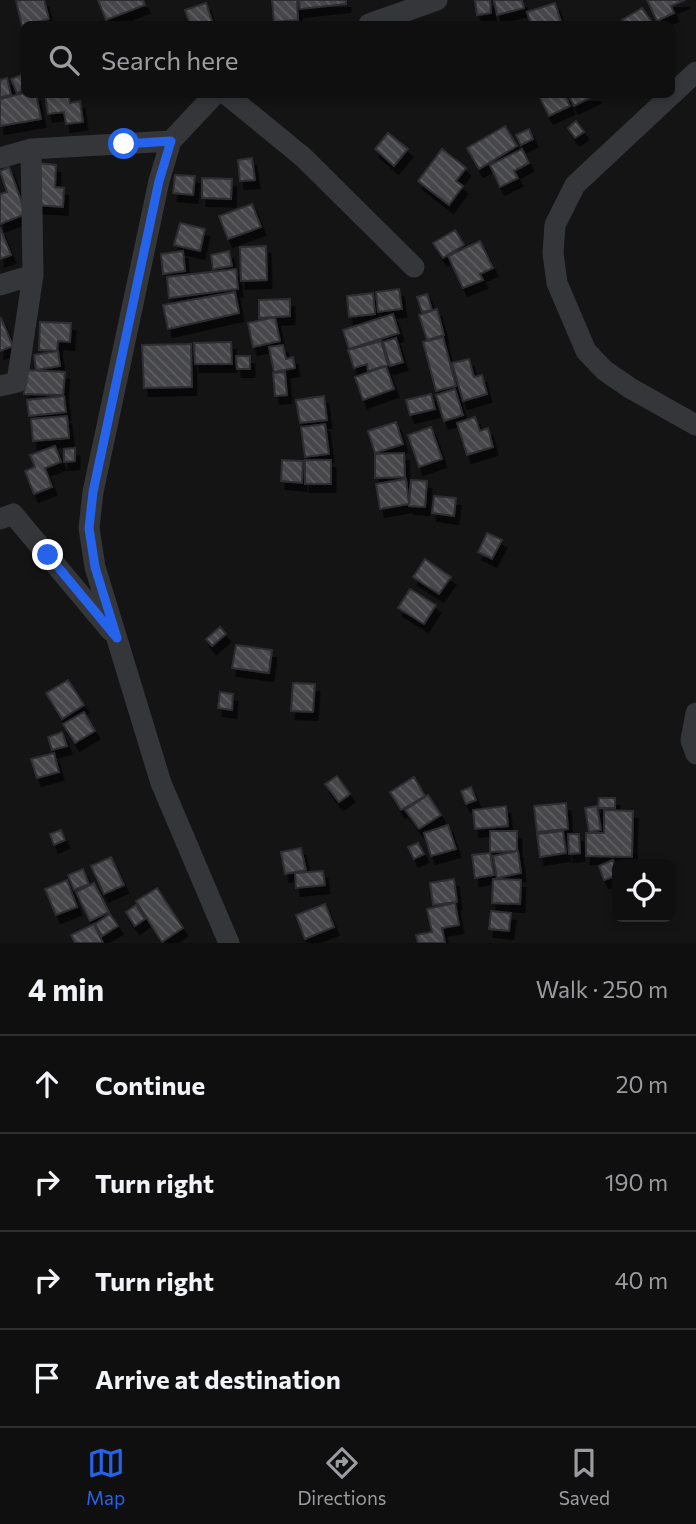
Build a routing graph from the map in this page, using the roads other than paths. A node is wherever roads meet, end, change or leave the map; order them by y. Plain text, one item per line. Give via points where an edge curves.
1 (437, 0) edge
2 (378, 21) edge
3 (696, 72) edge
4 (675, 92) edge
5 (211, 98) edge
6 (231, 98) edge
7 (668, 98) edge
8 (171, 141) junction
9 (31, 149) junction
10 (0, 158) edge
11 (414, 267) dead end
12 (33, 275) junction
13 (0, 285) edge
14 (0, 386) edge
15 (696, 425) edge
16 (0, 519) edge
17 (117, 638) junction
18 (696, 713) edge
19 (696, 754) edge
20 (229, 943) edge

1 - 2 street
3 - 4 street
5 - 8 street
6 - 11 street via 303,157
7 - 15 street via 575,185 555,225 553,253 558,283 586,351 630,388
8 - 9 street
8 - 17 street via 93,492 89,528 95,567
9 - 10 street
9 - 12 street
12 - 13 street
12 - 14 street via 17,382
16 - 17 street via 13,514
17 - 20 street via 162,783
18 - 19 street via 691,740

